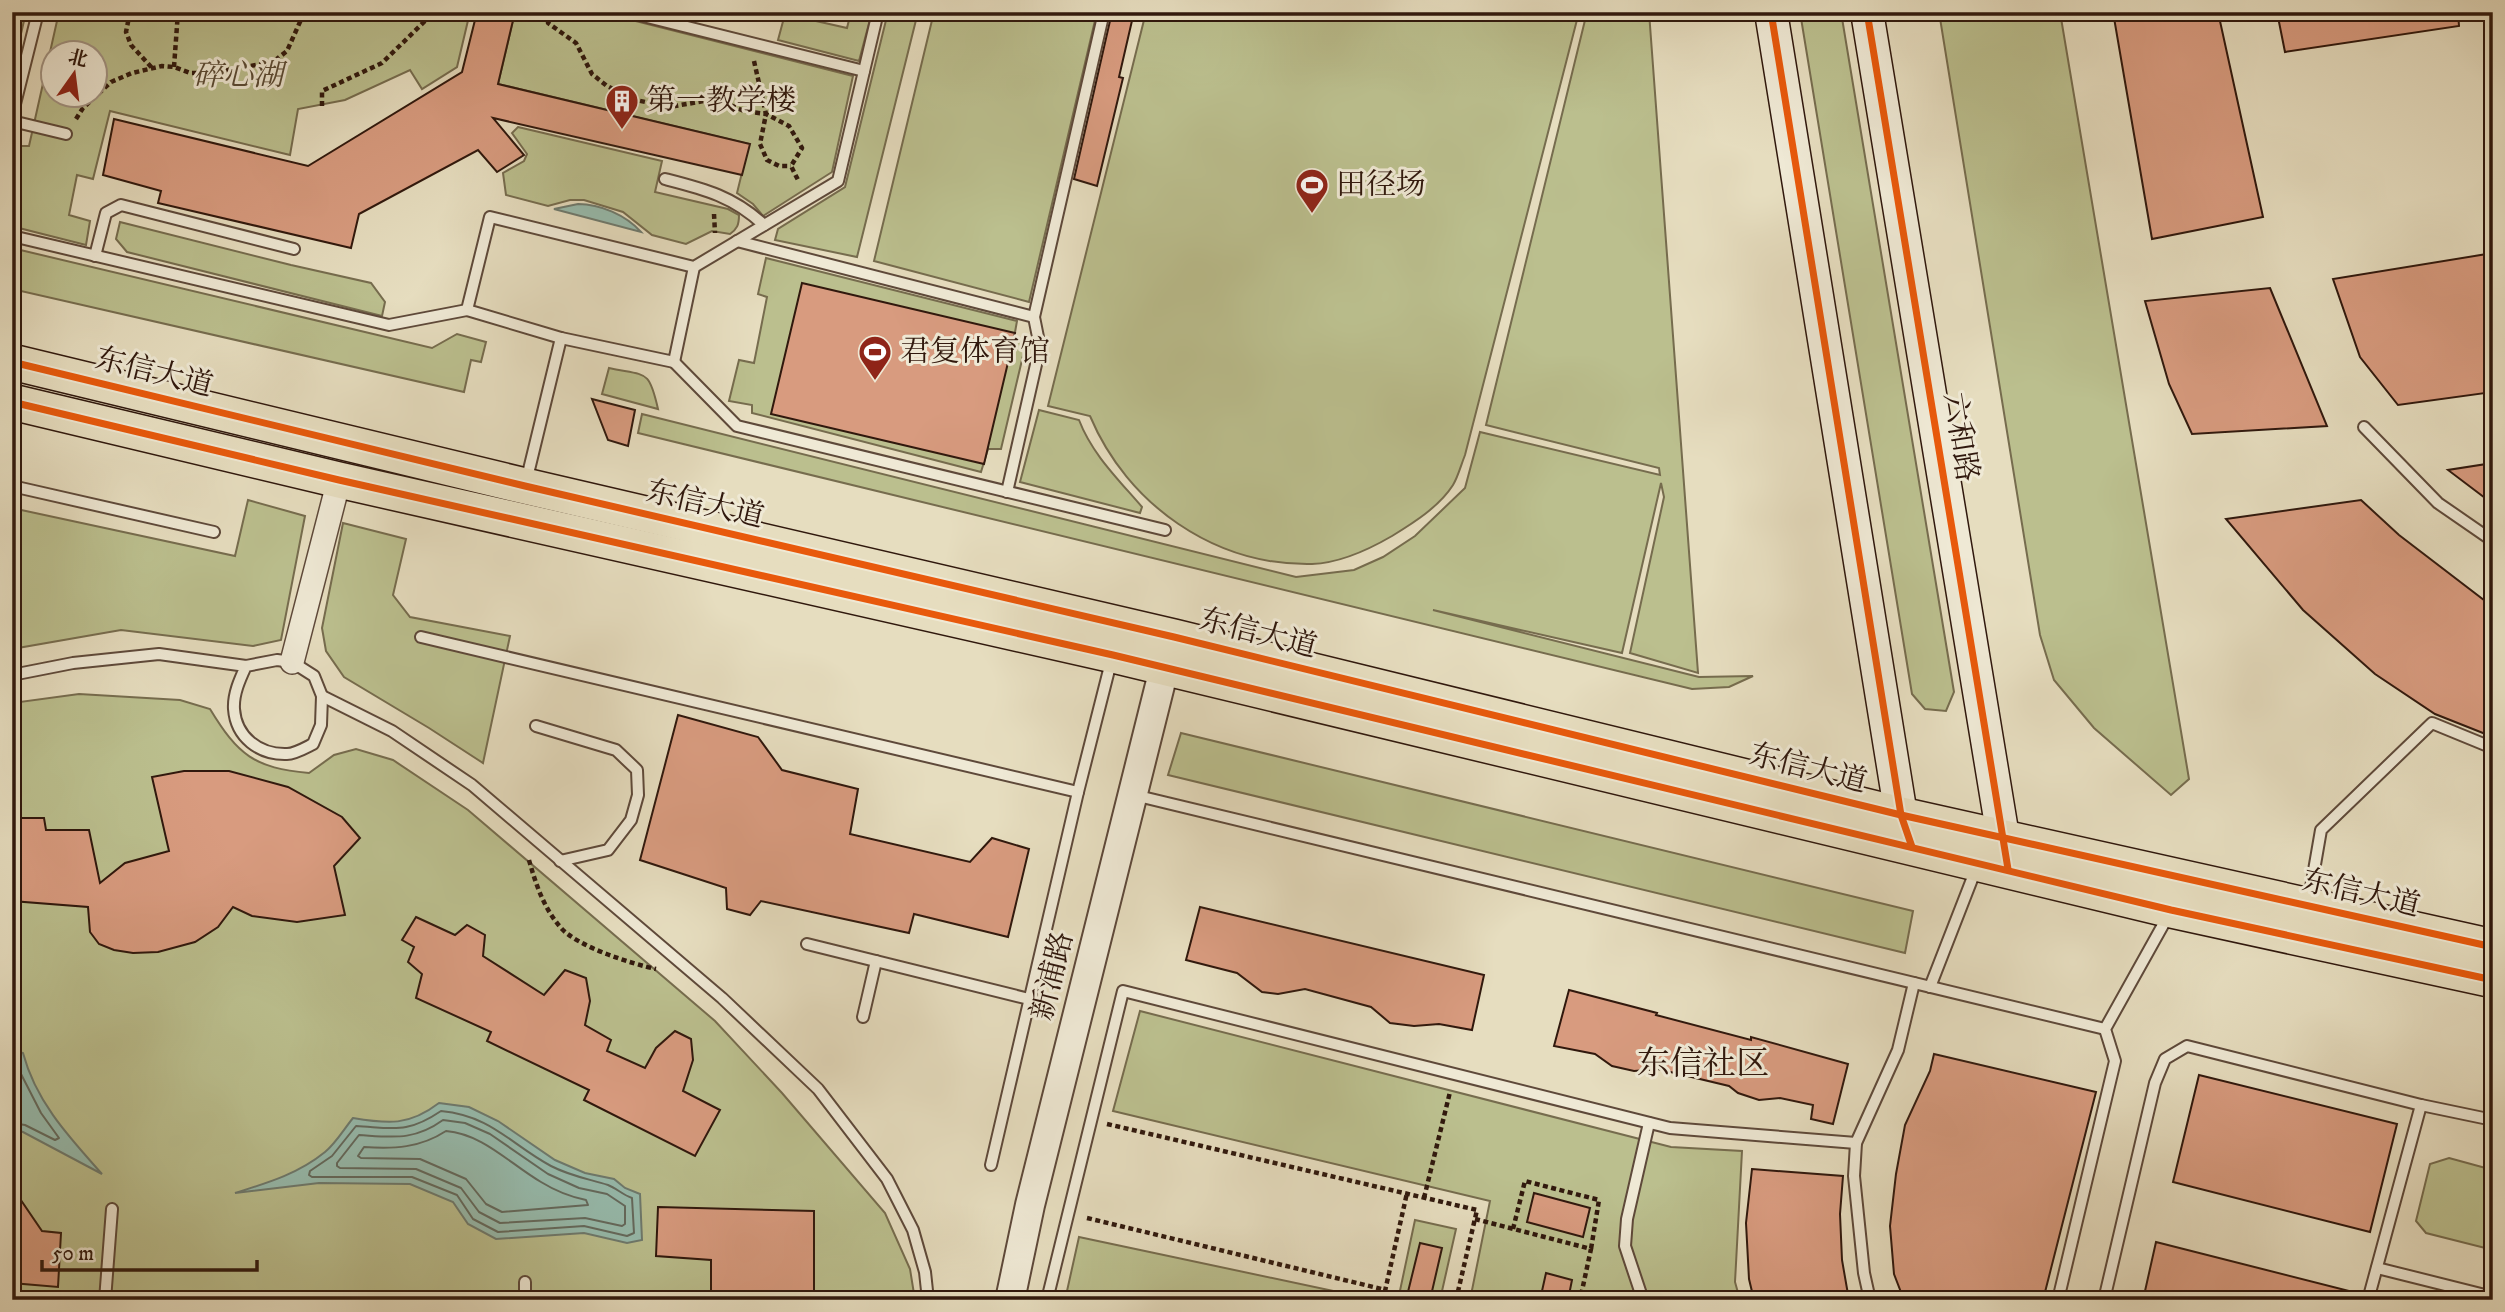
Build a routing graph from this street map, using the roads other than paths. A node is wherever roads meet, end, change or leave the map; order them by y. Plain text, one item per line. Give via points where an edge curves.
1 (38, 12) edge
2 (627, 12) edge
3 (878, 12) edge
4 (1104, 12) edge
5 (1771, 12) edge
6 (1867, 12) edge
7 (864, 71) junction
8 (12, 118) edge
9 (66, 134) road end
10 (664, 179) dead end
11 (764, 225) junction
12 (12, 236) edge
13 (737, 241) junction
14 (294, 249) dead end
15 (95, 256) junction
16 (694, 267) junction
17 (467, 310) junction
18 (1034, 317) junction
19 (561, 338) junction
20 (12, 362) edge
21 (674, 362) junction
22 (12, 402) edge
23 (2364, 428) dead end
24 (339, 480) junction
25 (12, 486) edge
26 (525, 486) junction
27 (1007, 492) junction
28 (1166, 530) dead end
29 (214, 532) dead end
30 (2493, 541) edge
31 (421, 638) dead end
32 (1112, 655) junction
33 (292, 662) junction
34 (246, 666) junction
35 (1164, 669) junction
36 (12, 675) edge
37 (322, 696) junction
38 (536, 726) dead end
39 (2493, 748) edge
40 (1078, 792) junction
41 (1133, 794) junction
42 (1906, 831) junction
43 (1997, 857) junction
44 (560, 861) junction
45 (2308, 906) junction
46 (2171, 910) junction
47 (807, 944) dead end
48 (2493, 947) edge
49 (876, 961) junction
50 (2493, 980) edge
51 (1914, 983) junction
52 (1930, 987) junction
53 (1029, 999) junction
54 (863, 1017) dead end
55 (2105, 1029) junction
56 (2421, 1105) junction
57 (2493, 1120) edge
58 (1649, 1123) junction
59 (1856, 1143) junction
60 (991, 1165) dead end
61 (112, 1209) dead end
62 (2377, 1268) junction
63 (526, 1282) dead end
64 (2493, 1297) edge
65 (105, 1300) edge
66 (525, 1300) edge
67 (928, 1300) edge
68 (1010, 1300) edge
69 (1047, 1300) edge
70 (1643, 1300) edge
71 (1870, 1300) edge
72 (2058, 1300) edge
73 (2104, 1300) edge
74 (2368, 1300) edge

1 - 8 lane
2 - 7 lane
3 - 7 lane
4 - 18 lane
5 - 42 main road
6 - 43 main road, 六和路
7 - 11 lane via 838,181
8 - 9 lane
10 - 11 lane via 729,198
11 - 13 lane
12 - 15 lane
13 - 16 lane
13 - 18 lane
14 - 15 lane via 121,205 106,214
15 - 17 lane via 389,325
16 - 17 lane via 490,217
16 - 21 lane
17 - 19 lane
18 - 27 lane via 1040,347
19 - 21 lane
19 - 26 lane
20 - 26 main road, 东信大道
21 - 27 lane via 737,426
22 - 24 main road, 东信大道
23 - 30 lane via 2438,503
24 - 32 main road, 东信大道
24 - 33 street
25 - 29 lane
26 - 42 main road, 东信大道 via 1174,637
27 - 28 lane
31 - 40 lane
32 - 35 main road, 东信大道
32 - 40 lane
33 - 34 lane
33 - 37 lane via 314,676
34 - 36 lane via 159,654
34 - 37 lane via 234,709 242,735 260,750 289,755 313,744 321,725
35 - 41 street, 新浦路
35 - 42 main road, 东信大道
37 - 44 lane via 392,731 472,785
38 - 44 lane via 616,750 637,770 638,795 631,820 608,850
39 - 45 lane via 2432,723 2321,830
40 - 53 lane
41 - 51 lane
41 - 68 street, 新浦路
42 - 43 main road, 东信大道
43 - 45 main road, 东信大道
43 - 46 main road, 东信大道
43 - 52 lane
44 - 67 lane via 696,977 818,1090 887,1179 913,1230
45 - 48 main road, 东信大道
46 - 50 main road, 东信大道
46 - 55 lane
47 - 49 lane
49 - 53 lane
49 - 54 lane
51 - 52 lane
51 - 59 lane via 1898,1050
52 - 55 lane
53 - 60 lane
55 - 72 lane via 2115,1061
56 - 57 lane
56 - 62 lane
56 - 73 lane via 2187,1046 2165,1059 2155,1083
58 - 59 lane
58 - 69 lane via 1123,991
58 - 70 lane via 1625,1246
59 - 71 lane via 1854,1176
61 - 65 lane
62 - 64 lane
62 - 74 lane
63 - 66 lane

